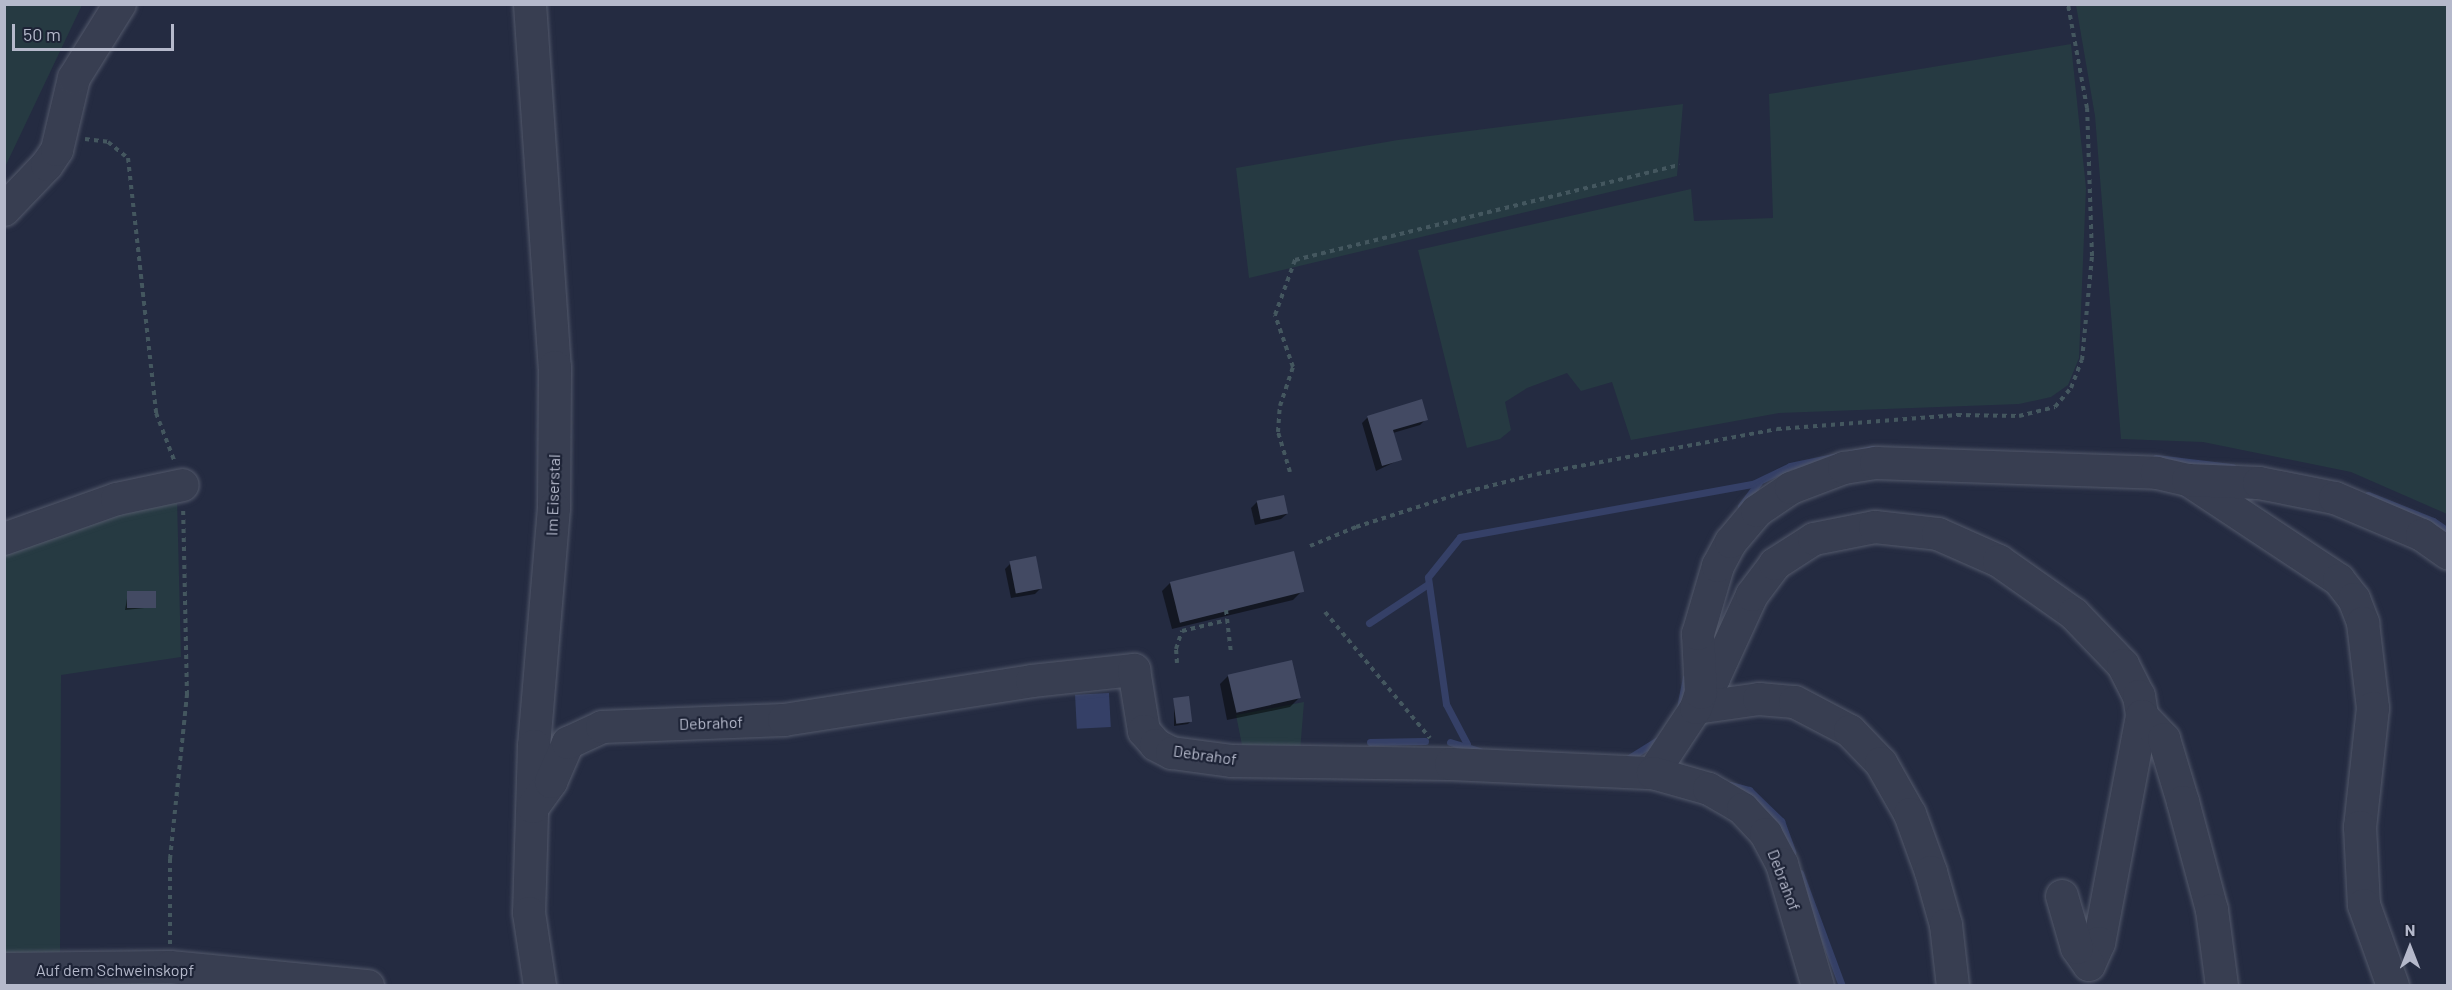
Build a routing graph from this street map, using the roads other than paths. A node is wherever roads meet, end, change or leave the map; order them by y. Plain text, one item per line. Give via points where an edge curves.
1 (120, 4) edge
2 (530, 4) edge
3 (4, 210) edge
4 (2188, 480) junction
5 (183, 485) road end
6 (4, 539) edge
7 (2448, 553) edge
8 (1698, 700) junction
9 (2142, 716) junction
10 (1653, 773) junction
11 (533, 807) junction
12 (2062, 896) dead end
13 (4, 969) edge
14 (368, 986) edge
15 (540, 986) edge
16 (1818, 986) edge
17 (1953, 986) edge
18 (2222, 986) edge
19 (2393, 986) edge

1 - 3 street via 74,78 57,150
2 - 11 street, Im Eiserstal via 555,367 554,508 534,746
4 - 7 street via 2259,483 2335,498 2422,534
4 - 8 street via 2157,473 1876,463 1844,468 1791,488 1757,511 1731,542 1718,566 1698,634
4 - 19 street via 2338,580 2354,599 2363,622 2373,708 2360,827 2364,905
5 - 6 street via 117,499
8 - 9 street via 1714,678 1752,595 1775,564 1814,539 1875,527 1938,534 1999,561 2018,574 2073,614 2123,665 2139,696
8 - 10 street
8 - 17 street via 1795,702 1850,731 1881,763 1910,814 1930,872 1946,926
9 - 12 street via 2099,943 2090,965 2077,948
9 - 18 street via 2164,739 2212,910
10 - 11 street, Debrahof via 1451,764 1232,761 1172,753 1156,746 1144,731 1134,670 1032,681 784,720 602,727 568,743 551,782
10 - 16 street, Debrahof via 1709,789 1743,809 1766,834 1782,864
11 - 15 street, Im Eiserstal via 530,913
13 - 14 street, Auf dem Schweinskopf via 170,967

